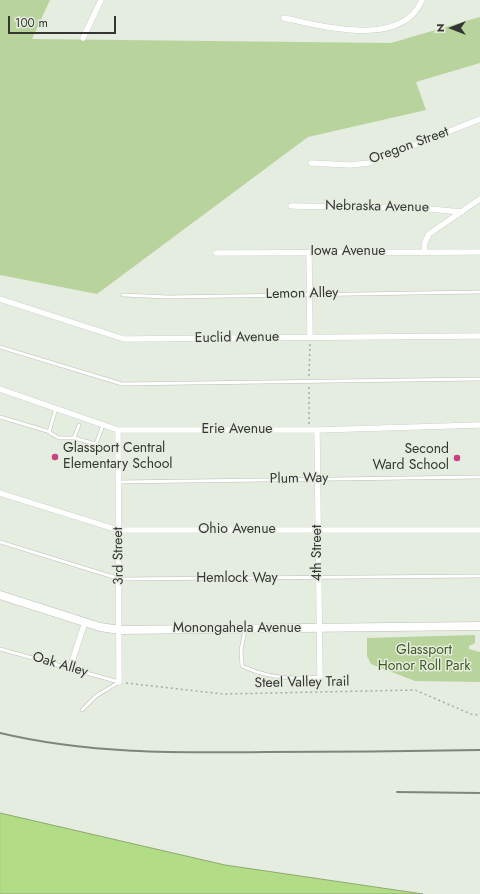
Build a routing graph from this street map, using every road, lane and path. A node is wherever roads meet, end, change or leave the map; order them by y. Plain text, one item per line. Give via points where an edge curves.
1 (101, 0) edge
2 (422, 0) edge
3 (284, 18) dead end
4 (83, 38) dead end
5 (480, 119) edge
6 (311, 163) dead end
7 (480, 199) edge
8 (291, 206) dead end
9 (462, 212) junction
10 (309, 252) junction
11 (424, 252) junction
12 (480, 252) edge
13 (216, 253) dead end
14 (480, 292) edge
15 (309, 294) junction
16 (123, 295) dead end
17 (0, 299) edge
18 (480, 336) edge
19 (310, 337) junction
20 (0, 347) edge
21 (480, 379) edge
22 (0, 389) edge
23 (56, 408) junction
24 (0, 417) edge
25 (103, 424) junction
26 (79, 425) dead end
27 (480, 425) edge
28 (118, 430) junction
29 (317, 430) junction
30 (49, 432) junction
31 (74, 438) junction
32 (480, 477) edge
33 (317, 479) junction
34 (118, 482) junction
35 (0, 493) edge
36 (118, 530) junction
37 (480, 530) edge
38 (318, 531) junction
39 (0, 542) edge
40 (480, 576) edge
41 (318, 578) junction
42 (120, 579) junction
43 (0, 595) edge
44 (85, 622) junction
45 (480, 626) edge
46 (245, 628) junction
47 (319, 628) junction
48 (120, 630) junction
49 (0, 649) edge
50 (70, 668) junction
51 (320, 677) joint
52 (119, 682) junction
53 (82, 710) dead end
54 (480, 715) edge

1 - 4 street
2 - 3 street via 410,16 389,29 352,32
5 - 6 street, Oregon Street via 369,163
7 - 9 street
8 - 9 street, Nebraska Avenue via 418,208
9 - 11 street via 429,234
10 - 11 street, Iowa Avenue
10 - 13 street, Iowa Avenue
10 - 15 street
11 - 12 street, Iowa Avenue
14 - 15 lane, Lemon Alley
15 - 16 lane, Lemon Alley via 168,297
15 - 19 street
17 - 19 street, Euclid Avenue via 124,339
18 - 19 street, Euclid Avenue
20 - 21 lane via 122,384
22 - 23 street, Erie Avenue
23 - 25 street, Erie Avenue
23 - 30 lane
24 - 30 lane
25 - 28 street, Erie Avenue
25 - 31 lane via 96,444
26 - 31 lane
27 - 29 street, Erie Avenue
28 - 29 street, Erie Avenue
28 - 34 street, 3rd Street
29 - 33 street, 4th Street
30 - 31 lane via 59,438
32 - 33 lane, Plum Way
33 - 34 lane, Plum Way
33 - 38 street, 4th Street
34 - 36 street, 3rd Street
35 - 36 street, Ohio Avenue
36 - 38 street, Ohio Avenue
36 - 42 street, 3rd Street
37 - 38 street, Ohio Avenue
38 - 41 street, 4th Street
39 - 42 lane, Hemlock Way
40 - 41 lane, Hemlock Way
41 - 42 lane, Hemlock Way
41 - 47 street, 4th Street
42 - 48 street, 3rd Street
43 - 44 main road, Monongahela Avenue
44 - 48 main road, Monongahela Avenue
44 - 50 street
45 - 47 main road, Monongahela Avenue
46 - 47 main road, Monongahela Avenue
46 - 48 main road, Monongahela Avenue
46 - 51 lane via 241,650 242,666 258,674 278,678
47 - 51 street, 4th Street
48 - 52 street, 3rd Street
49 - 50 lane, Oak Alley
50 - 52 lane, Oak Alley
52 - 53 lane via 96,696
52 - 54 path, Steel Valley Trail via 223,694 415,690 471,714

